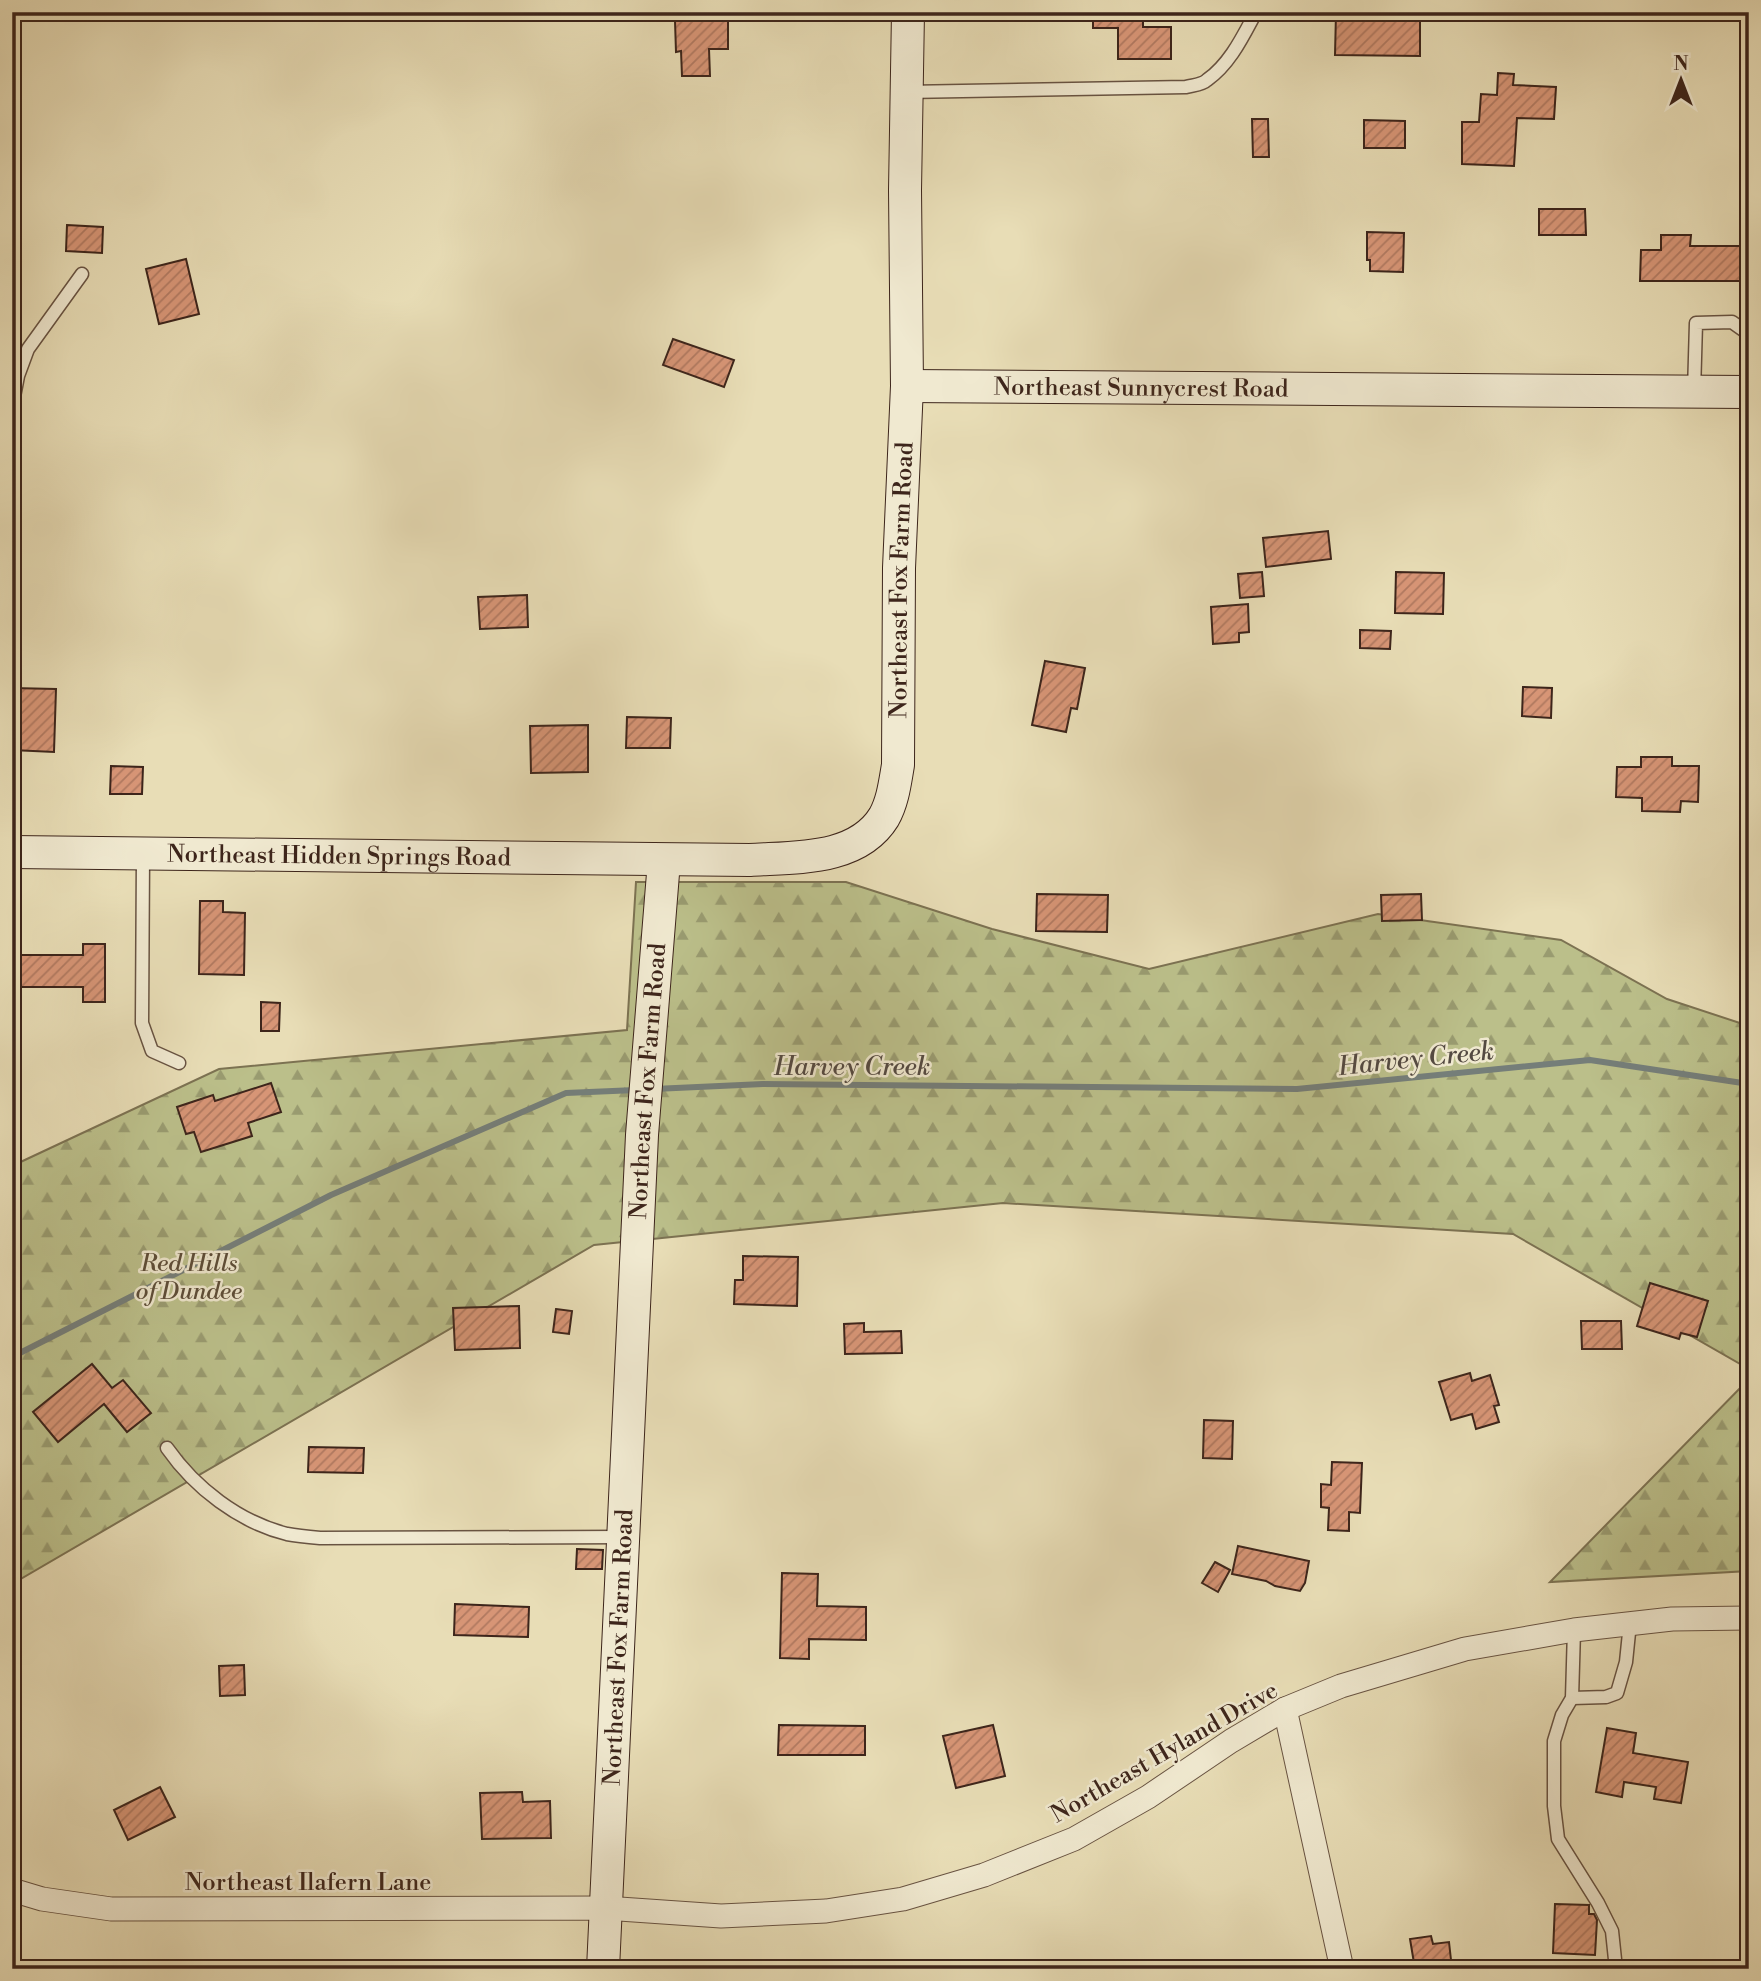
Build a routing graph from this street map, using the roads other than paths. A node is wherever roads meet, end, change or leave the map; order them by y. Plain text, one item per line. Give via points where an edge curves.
1 (908, 12) edge
2 (1256, 12) edge
3 (906, 92) junction
4 (82, 274) dead end
5 (1749, 334) edge
6 (907, 386) junction
7 (1694, 391) junction
8 (1749, 391) edge
9 (12, 407) edge
10 (12, 852) edge
11 (143, 854) junction
12 (664, 861) junction
13 (179, 1063) dead end
14 (167, 1448) dead end
15 (623, 1537) junction
16 (1749, 1618) edge
17 (1630, 1623) junction
18 (1574, 1630) junction
19 (1572, 1698) junction
20 (1286, 1709) junction
21 (12, 1890) edge
22 (606, 1908) junction
23 (603, 1969) edge
24 (1342, 1969) edge
25 (1616, 1969) edge

1 - 3 street
2 - 3 lane via 1238,46 1218,70 1205,82 1186,87
3 - 6 street
4 - 9 lane via 28,349
5 - 7 lane via 1732,322 1696,323
6 - 7 street, Northeast Sunnycrest Road
6 - 12 street, Northeast Fox Farm Road via 898,765 885,815 874,831 847,848 812,856
7 - 8 street, Northeast Sunnycrest Road
10 - 11 street, Northeast Hidden Springs Road
11 - 12 street, Northeast Hidden Springs Road
11 - 13 lane via 142,1023 152,1051
12 - 15 street, Northeast Fox Farm Road via 642,1135
14 - 15 lane via 205,1491 286,1534 320,1538
15 - 22 street, Northeast Fox Farm Road
16 - 17 street, Northeast Hyland Drive
17 - 18 street, Northeast Hyland Drive
17 - 19 lane via 1617,1693
18 - 19 lane
18 - 20 street, Northeast Hyland Drive via 1465,1649 1342,1686
19 - 25 lane via 1554,1741 1558,1839 1612,1931
20 - 22 street, Northeast Hyland Drive via 1074,1839 984,1875 903,1899 770,1915
20 - 24 street
21 - 22 street, Northeast Ilafern Lane via 111,1909
22 - 23 street, Northeast Fox Farm Road

